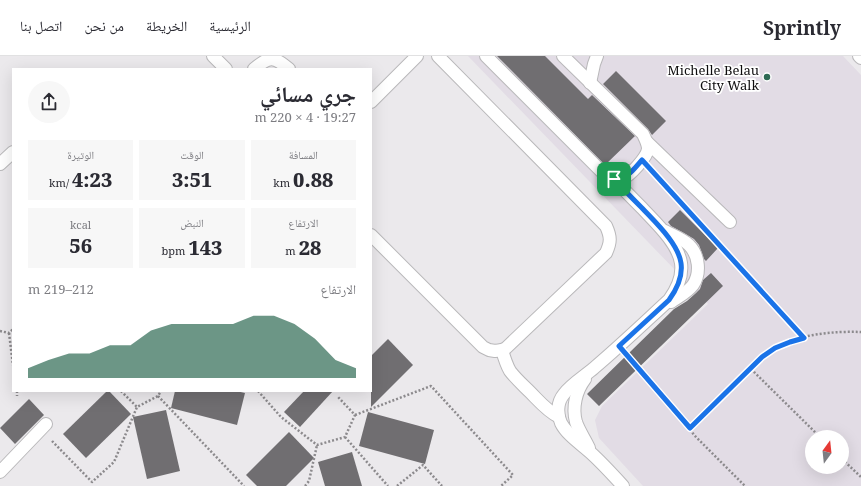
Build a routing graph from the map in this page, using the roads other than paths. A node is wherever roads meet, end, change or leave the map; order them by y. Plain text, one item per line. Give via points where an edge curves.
1 (213, 56) edge
2 (417, 56) edge
3 (438, 56) edge
4 (486, 56) edge
5 (563, 56) edge
6 (597, 56) edge
7 (859, 56) edge
8 (861, 58) edge
9 (225, 68) edge
10 (255, 68) edge
11 (288, 68) edge
12 (590, 83) junction
13 (372, 101) edge
14 (647, 142) junction
15 (12, 153) edge
16 (0, 164) edge
17 (614, 179) junction
18 (730, 222) dead end
19 (663, 230) junction
20 (372, 236) edge
21 (656, 312) junction
22 (502, 350) junction
23 (594, 369) junction
24 (559, 417) junction
25 (44, 427) road end
26 (592, 453) junction
27 (0, 472) edge
28 (623, 486) edge

1 - 9 lane
2 - 13 lane
3 - 22 lane via 606,226 610,234 610,244 606,253
4 - 17 lane via 606,176
5 - 12 lane
6 - 12 lane
7 - 8 lane
10 - 11 lane via 272,57
12 - 14 lane
14 - 17 lane via 648,148 642,160 628,175 622,179
14 - 18 lane
15 - 16 lane
17 - 19 lane
19 - 21 lane via 678,252 681,273 675,292
19 - 21 lane via 689,245 697,260 698,269 693,285 687,292
20 - 22 lane via 483,347 495,351
21 - 23 lane
22 - 24 lane via 505,361 519,382
23 - 24 lane via 564,394 558,409
23 - 26 lane via 583,382 575,401 576,422
24 - 26 lane via 566,431
25 - 27 lane
26 - 28 lane

